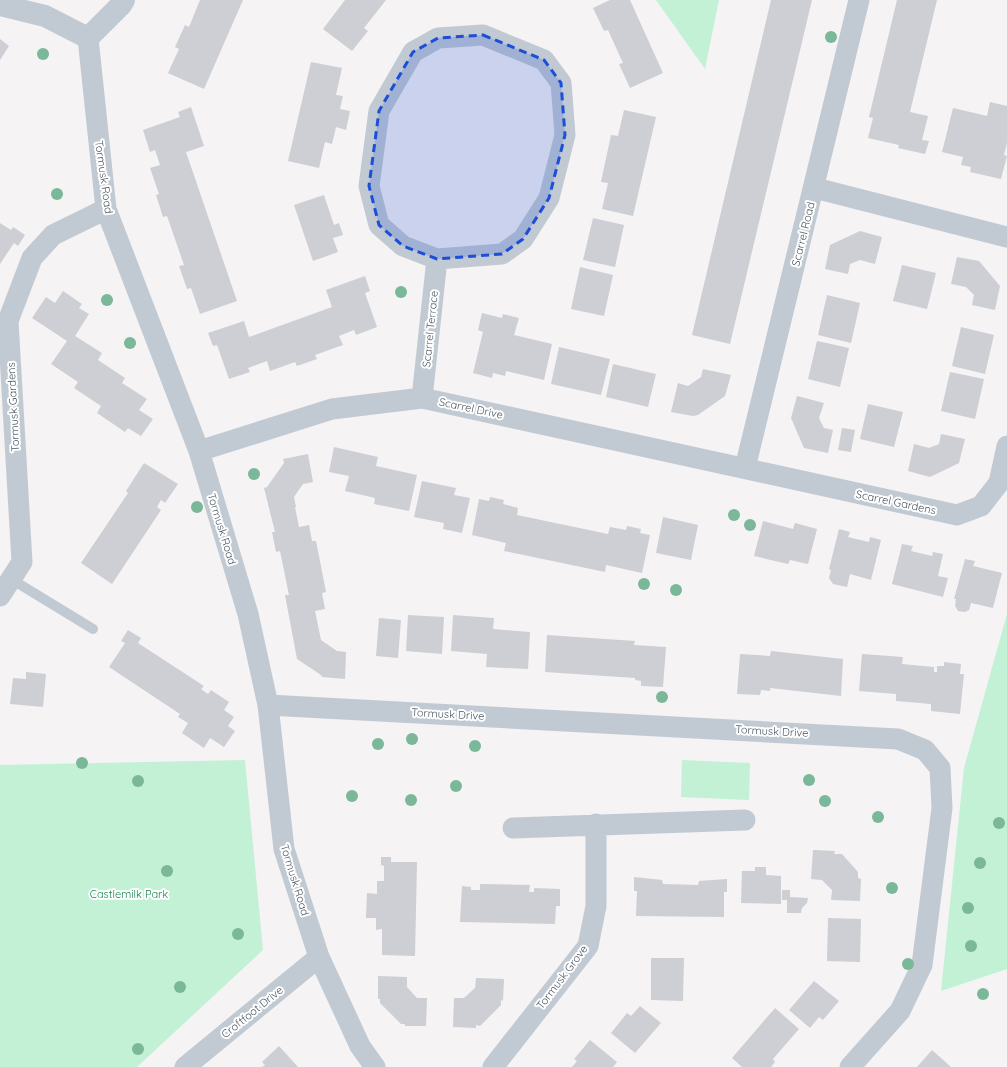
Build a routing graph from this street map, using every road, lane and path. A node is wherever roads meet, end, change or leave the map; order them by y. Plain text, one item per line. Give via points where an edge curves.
1 (124, 0) edge
2 (860, 0) edge
3 (0, 5) edge
4 (88, 38) junction
5 (815, 188) junction
6 (106, 209) junction
7 (1007, 238) edge
8 (437, 259) junction
9 (422, 398) junction
10 (1007, 446) edge
11 (199, 451) junction
12 (745, 468) junction
13 (6, 588) edge
14 (93, 629) dead end
15 (268, 705) junction
16 (745, 820) dead end
17 (596, 824) junction
18 (513, 828) dead end
19 (319, 957) junction
20 (186, 1067) edge
21 (375, 1067) edge
22 (493, 1067) edge
23 (850, 1067) edge

1 - 4 street
2 - 5 street, Scarrel Road
3 - 4 street via 45,16
4 - 6 street, Tormusk Road
5 - 7 street
5 - 12 street, Scarrel Road
6 - 11 street, Tormusk Road
6 - 13 street, Tormusk Gardens via 53,235 32,258 8,321 22,562
8 - 8 street via 502,254 524,239 548,198 565,135 561,84 544,60 483,35 438,38 413,52 379,111 369,186 379,225 403,246
8 - 9 street, Scarrel Terrace
9 - 11 street, Scarrel Drive via 332,409
9 - 12 street, Scarrel Drive
10 - 12 street, Scarrel Gardens via 999,483 982,506 957,515
11 - 15 street, Tormusk Road via 248,614
13 - 14 lane
15 - 19 street, Tormusk Road via 284,850
15 - 23 street, Tormusk Drive via 898,739 925,750 940,768 942,808 922,965 900,1010
16 - 17 street
17 - 18 street
17 - 22 street, Tormusk Grove via 596,906 588,946
19 - 20 street, Croftfoot Drive
19 - 21 street, Tormusk Road via 360,1046

